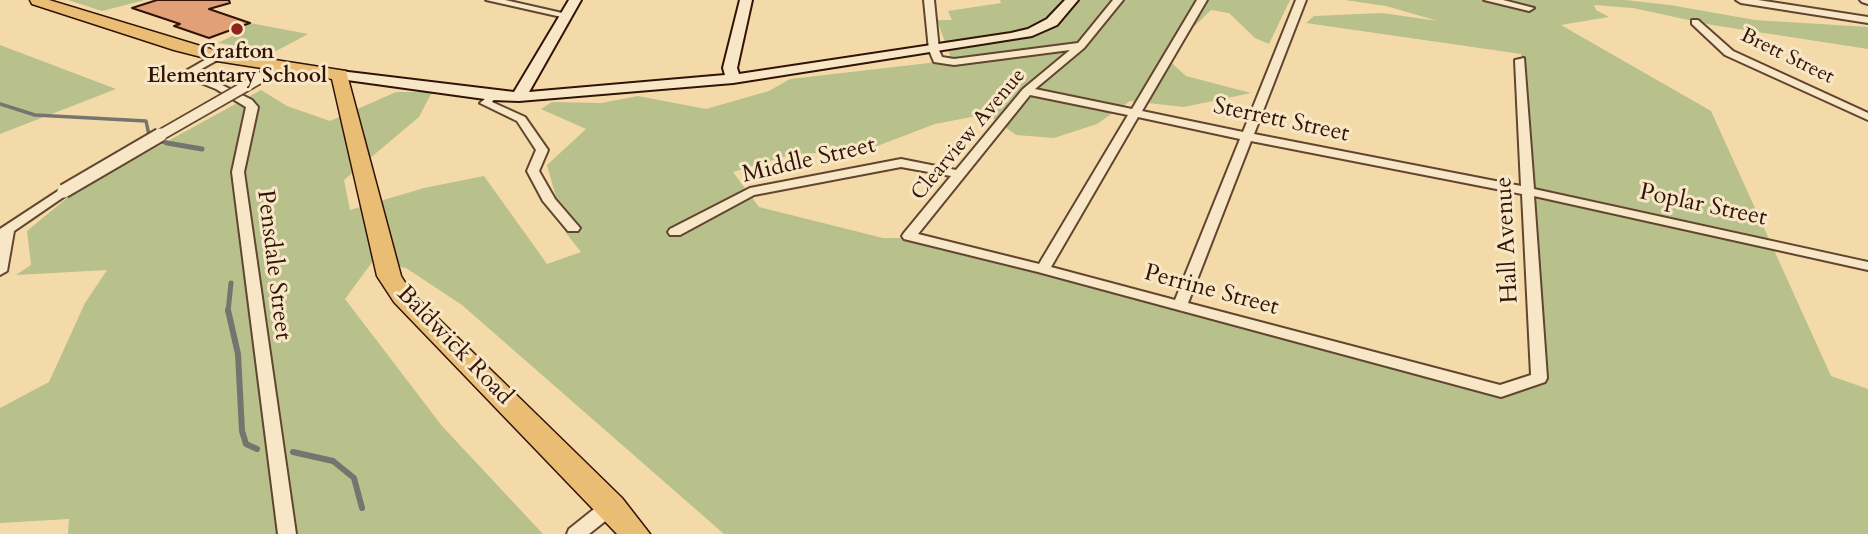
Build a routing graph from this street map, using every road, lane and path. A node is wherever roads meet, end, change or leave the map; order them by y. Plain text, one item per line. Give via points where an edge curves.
1 (36, 0) edge
2 (491, 0) edge
3 (575, 0) edge
4 (746, 0) edge
5 (929, 0) edge
6 (1072, 0) edge
7 (1118, 0) edge
8 (1202, 0) edge
9 (1301, 0) edge
10 (1489, 0) edge
11 (1741, 0) edge
12 (1529, 8) dead end
13 (566, 15) junction
14 (1868, 20) edge
15 (1695, 22) dead end
16 (1081, 46) junction
17 (934, 50) junction
18 (217, 56) junction
19 (1520, 60) dead end
20 (274, 70) junction
21 (340, 75) junction
22 (733, 79) junction
23 (1027, 91) junction
24 (492, 96) junction
25 (519, 97) junction
26 (1136, 113) junction
27 (1868, 117) edge
28 (1248, 135) junction
29 (959, 174) junction
30 (1527, 191) junction
31 (573, 228) dead end
32 (4, 232) edge
33 (675, 232) dead end
34 (909, 236) joint
35 (1868, 266) edge
36 (1043, 269) junction
37 (0, 271) edge
38 (1180, 306) junction
39 (1501, 391) joint
40 (611, 506) junction
41 (287, 534) edge
42 (576, 534) edge
43 (635, 534) edge

1 - 18 main road
2 - 13 street
3 - 13 main road
4 - 22 main road via 730,68
5 - 17 street
6 - 17 main road via 1047,25 1011,37
7 - 16 street, Clearview Avenue
8 - 26 street
9 - 28 street
10 - 12 street
11 - 14 street
13 - 25 main road
15 - 27 street, Brett Street via 1729,53
16 - 17 street via 954,62 938,60
16 - 23 street, Clearview Avenue
17 - 22 main road
18 - 20 main road
18 - 41 street, Pensdale Street via 189,72 252,107 238,172
19 - 30 street, Hall Avenue
20 - 21 main road
20 - 32 street, bridge via 64,191
21 - 24 main road
21 - 40 main road, Baldwick Road via 389,276 402,297
22 - 25 main road
23 - 26 street, Sterrett Street
23 - 29 street, Clearview Avenue
24 - 25 main road
24 - 31 street via 485,103 520,119 542,150 533,171 549,201
26 - 28 street, Sterrett Street
26 - 36 street
28 - 30 street, Sterrett Street
28 - 38 street
29 - 33 street, Middle Street via 901,163 750,192
29 - 34 street, Clearview Avenue
30 - 35 street, Poplar Street
30 - 39 street, Hall Avenue via 1539,378
32 - 37 street
34 - 36 street, Perrine Street
36 - 38 street, Perrine Street
38 - 39 street, Perrine Street
40 - 42 street
40 - 43 main road, Baldwick Road

